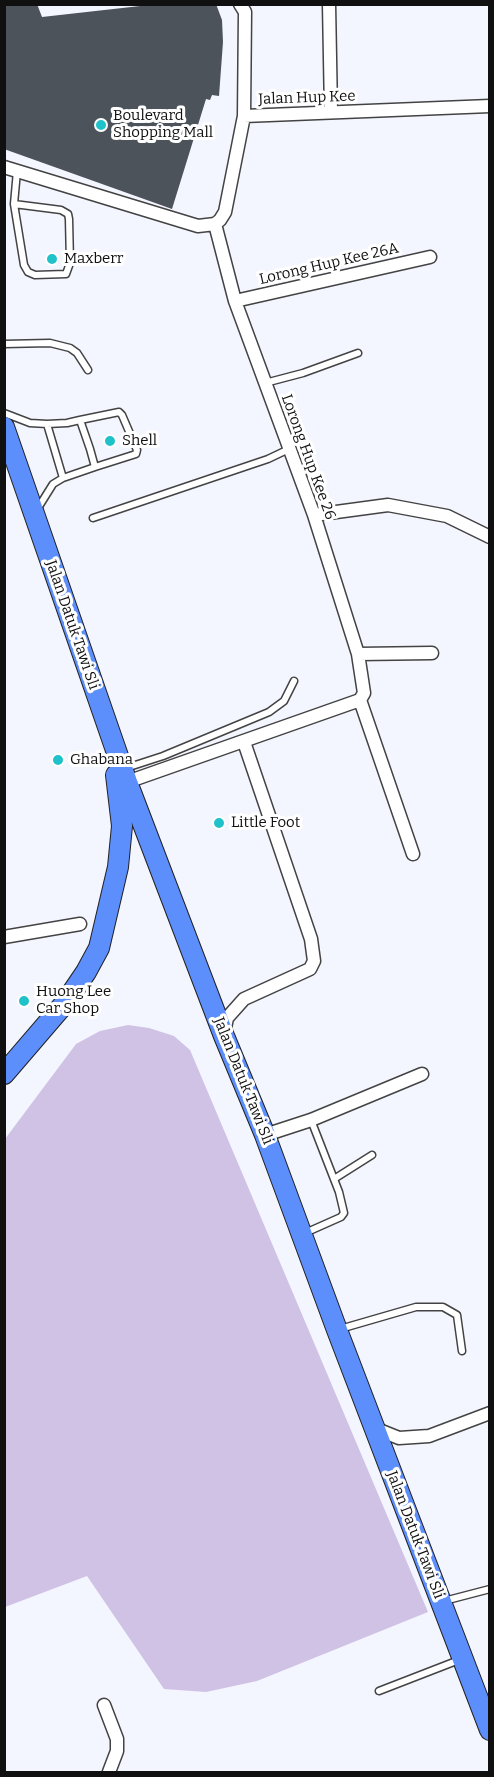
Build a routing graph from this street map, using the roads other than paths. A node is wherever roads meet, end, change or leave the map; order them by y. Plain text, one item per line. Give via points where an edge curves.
1 (240, 4) edge
2 (329, 4) edge
3 (489, 106) edge
4 (331, 112) junction
5 (244, 116) junction
6 (11, 169) edge
7 (14, 204) junction
8 (215, 224) junction
9 (430, 257) dead end
10 (235, 301) junction
11 (4, 344) edge
12 (358, 353) dead end
13 (88, 370) dead end
14 (265, 383) junction
15 (4, 413) edge
16 (80, 420) junction
17 (47, 424) junction
18 (4, 428) edge
19 (8, 448) edge
20 (289, 449) junction
21 (95, 467) junction
22 (63, 478) junction
23 (314, 515) junction
24 (35, 516) junction
25 (93, 518) dead end
26 (489, 537) edge
27 (432, 653) dead end
28 (358, 654) junction
29 (294, 681) dead end
30 (360, 700) junction
31 (112, 740) junction
32 (244, 742) junction
33 (124, 775) junction
34 (413, 854) dead end
35 (80, 924) dead end
36 (4, 937) edge
37 (224, 1036) junction
38 (4, 1074) edge
39 (422, 1074) dead end
40 (311, 1120) junction
41 (265, 1135) junction
42 (372, 1155) dead end
43 (334, 1179) junction
44 (301, 1234) junction
45 (337, 1330) junction
46 (462, 1351) dead end
47 (489, 1413) edge
48 (374, 1428) junction
49 (489, 1589) edge
50 (441, 1602) junction
51 (463, 1659) junction
52 (379, 1691) dead end
53 (482, 1695) edge
54 (104, 1705) dead end
55 (489, 1730) edge
56 (109, 1773) edge

1 - 5 street via 244,12
2 - 4 street
3 - 4 street, Jalan Hup Kee
4 - 5 street, Jalan Hup Kee
5 - 8 street, Jalan Hup Kee via 225,212
6 - 7 lane
6 - 8 street via 198,226
7 - 7 lane via 28,272 66,274 70,263 68,214
8 - 10 street, Lorong Hup Kee 26
9 - 10 street, Lorong Hup Kee 26A
10 - 14 street, Lorong Hup Kee 26
11 - 13 lane via 50,342 70,348
12 - 14 lane
14 - 20 street, Lorong Hup Kee 26
15 - 17 lane via 30,423
16 - 17 lane
16 - 21 lane
16 - 21 lane via 119,412 137,450 136,454
17 - 22 lane
18 - 19 highway, Jalan Datuk Tawi Sli
19 - 24 highway, Jalan Datuk Tawi Sli
20 - 23 street, Lorong Hup Kee 26
20 - 25 lane
21 - 22 lane
22 - 24 lane via 53,484
23 - 26 street via 388,505 447,516
23 - 28 street, Lorong Hup Kee 26
24 - 31 highway, Jalan Datuk Tawi Sli
27 - 28 street
28 - 30 street, Lorong Hup Kee 26 via 364,693
29 - 33 lane via 284,701 269,712
30 - 32 street
30 - 34 street
31 - 33 highway, Jalan Datuk Tawi Sli
31 - 38 highway via 122,826 118,867 99,948 65,1003
32 - 33 street
32 - 37 street via 311,939 314,961 310,969 244,999 227,1018
33 - 37 highway, Jalan Datuk Tawi Sli
35 - 36 street
37 - 41 highway, Jalan Datuk Tawi Sli
39 - 40 street
40 - 41 street
40 - 43 lane
41 - 44 highway, Jalan Datuk Tawi Sli
42 - 43 lane
43 - 44 lane via 344,1212 341,1217
44 - 45 highway, Jalan Datuk Tawi Sli
45 - 46 lane via 416,1307 443,1306 457,1315
45 - 48 highway, Jalan Datuk Tawi Sli
47 - 48 street via 429,1436 399,1438
48 - 50 highway, Jalan Datuk Tawi Sli
49 - 50 lane
50 - 51 highway, Jalan Datuk Tawi Sli
51 - 52 lane
51 - 53 highway, Jalan Datuk Tawi Sli
53 - 55 highway, Jalan Datuk Tawi Sli
54 - 56 street via 117,1739

